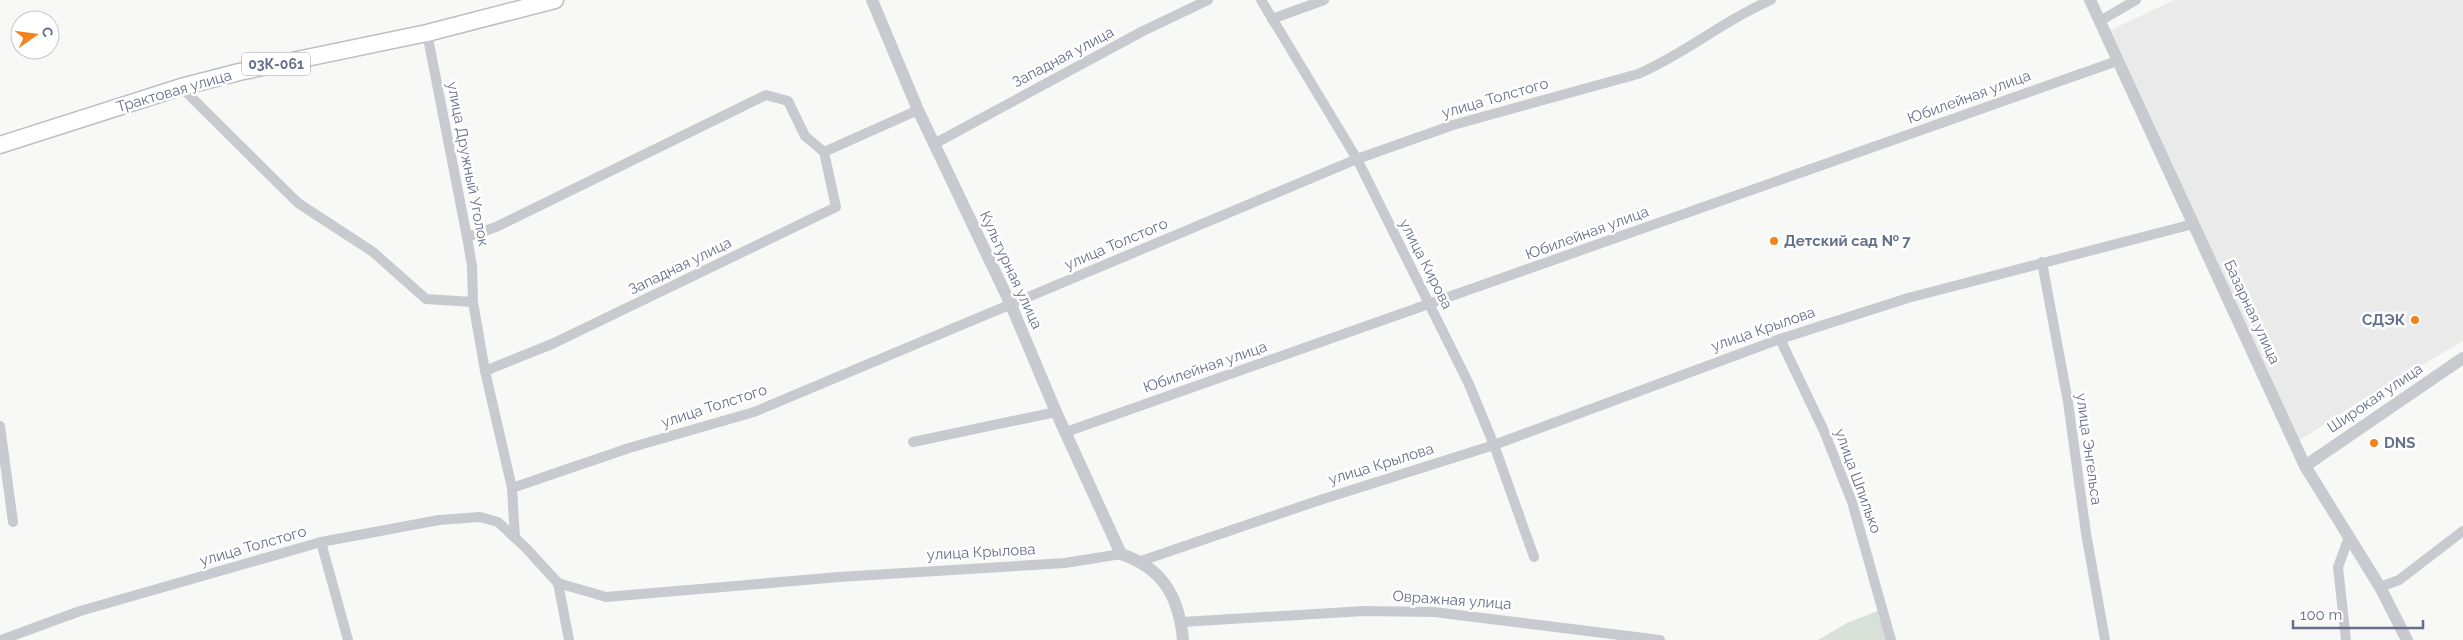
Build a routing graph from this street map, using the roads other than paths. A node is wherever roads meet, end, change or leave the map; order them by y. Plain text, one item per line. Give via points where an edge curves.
1 (555, 0) edge
2 (872, 0) edge
3 (1208, 0) edge
4 (1261, 0) edge
5 (1324, 0) edge
6 (1771, 0) edge
7 (2090, 0) edge
8 (2136, 0) edge
9 (1272, 19) junction
10 (2100, 21) junction
11 (426, 33) junction
12 (2117, 61) junction
13 (181, 87) junction
14 (918, 110) junction
15 (934, 144) junction
16 (0, 145) edge
17 (824, 152) junction
18 (1356, 159) junction
19 (2193, 224) junction
20 (467, 237) junction
21 (2042, 262) junction
22 (473, 302) junction
23 (1430, 304) junction
24 (1011, 305) junction
25 (1780, 339) junction
26 (2463, 358) edge
27 (485, 371) junction
28 (1056, 412) junction
29 (0, 426) edge
30 (1066, 432) junction
31 (913, 442) dead end
32 (1494, 446) junction
33 (2305, 466) junction
34 (512, 488) junction
35 (13, 522) dead end
36 (2463, 531) edge
37 (2349, 536) junction
38 (515, 538) junction
39 (321, 542) junction
40 (1121, 554) junction
41 (1534, 557) dead end
42 (1141, 561) junction
43 (558, 583) junction
44 (2380, 587) junction
45 (1182, 622) junction
46 (1, 640) edge
47 (348, 640) edge
48 (569, 640) edge
49 (1183, 640) edge
50 (1660, 640) edge
51 (1891, 640) edge
52 (2105, 640) edge
53 (2346, 640) edge
54 (2407, 640) edge

1 - 11 main road, Трактовая улица / 03К-061
2 - 14 street, Культурная улица
3 - 15 street, Западная улица via 1143,31
4 - 9 street, улица Кирова
5 - 9 street
6 - 18 street, улица Толстого via 1747,10 1638,74 1453,125
7 - 10 street, Базарная улица
8 - 10 street
9 - 18 street, улица Кирова
10 - 12 street, Базарная улица
11 - 13 main road, Трактовая улица / 03К-061
11 - 20 street, улица Дружный Уголок
12 - 19 street, Базарная улица
12 - 23 street, Юбилейная улица
13 - 16 main road, Трактовая улица / 03К-061
13 - 22 street via 298,203 373,252 426,299
14 - 15 street, Культурная улица
14 - 17 street
15 - 24 street, Культурная улица
17 - 20 street via 805,136 788,101 766,95 496,227
17 - 27 street, Западная улица via 836,207 552,344
18 - 23 street, улица Кирова
18 - 24 street, улица Толстого
19 - 21 street, улица Крылова
19 - 33 street, Базарная улица
20 - 22 street, улица Дружный Уголок
21 - 25 street, улица Крылова via 1908,298
21 - 52 street, улица Энгельса via 2068,402
22 - 27 street, улица Дружный Уголок
23 - 30 street, Юбилейная улица
23 - 32 street, улица Кирова via 1468,382
24 - 28 street, Культурная улица
24 - 34 street, улица Толстого via 754,412 629,448
25 - 32 street, улица Крылова
25 - 51 street, улица Шпилько via 1824,432 1852,502
26 - 33 street, Широкая улица
27 - 34 street, улица Дружный Уголок
28 - 30 street, Культурная улица
28 - 31 street
29 - 35 street
30 - 40 street, Культурная улица
32 - 41 street, улица Кирова
32 - 42 street, улица Крылова via 1316,501
33 - 37 street, Базарная улица
34 - 38 street
36 - 44 street via 2399,580
37 - 44 street, Базарная улица
37 - 53 street via 2338,567
38 - 39 street, улица Толстого via 498,522 480,517 439,520
38 - 43 street, улица Толстого
39 - 46 street, улица Толстого via 80,611
39 - 47 street
40 - 42 street, улица Крылова
40 - 43 street, улица Крылова via 1065,563 838,577 606,597
42 - 45 street via 1162,580
43 - 48 street
44 - 54 street, Базарная улица
45 - 49 street
45 - 50 street, Овражная улица via 1364,611 1434,612

